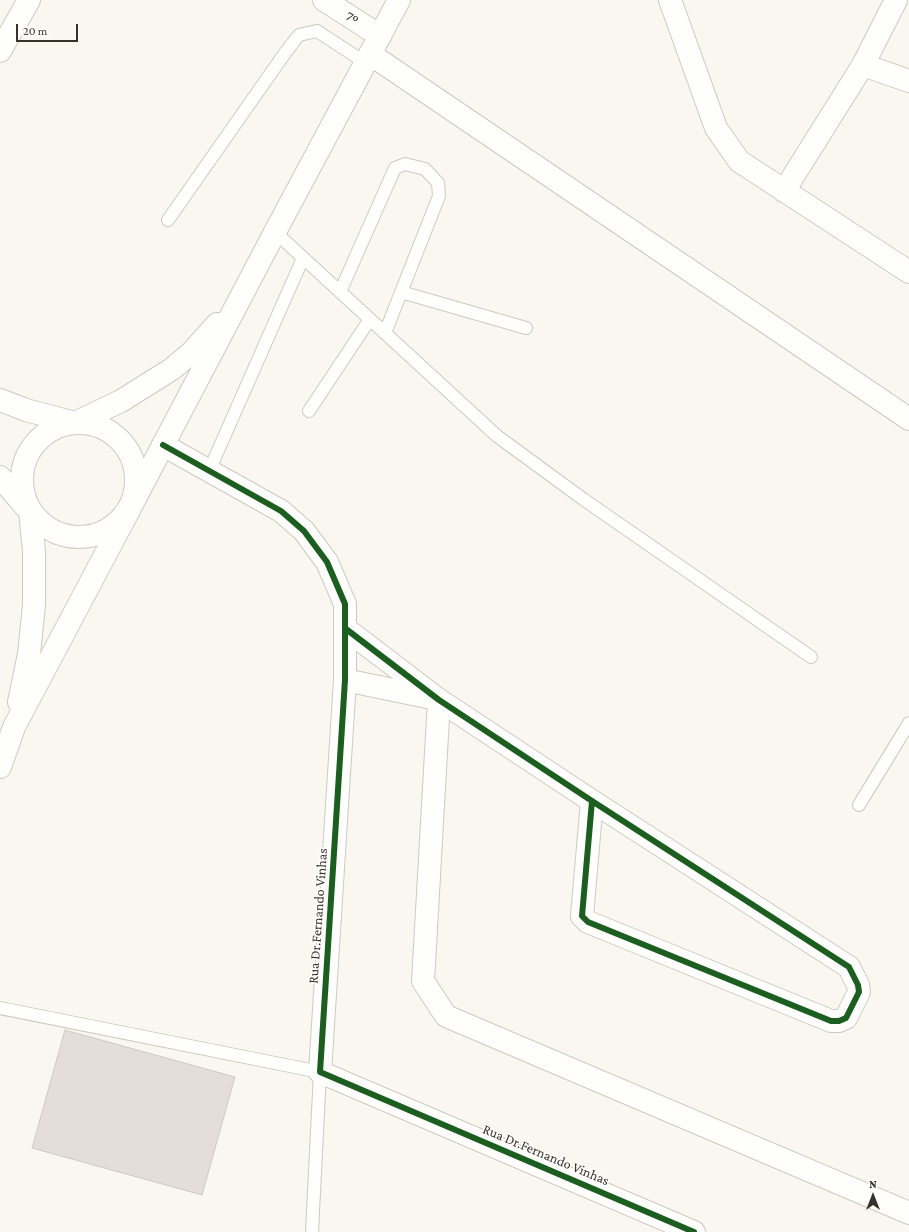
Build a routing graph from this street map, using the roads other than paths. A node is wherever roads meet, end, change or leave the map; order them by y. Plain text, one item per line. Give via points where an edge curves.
1 (29, 0) edge
2 (324, 0) edge
3 (400, 0) edge
4 (670, 0) edge
5 (896, 0) edge
6 (0, 51) edge
7 (372, 51) junction
8 (863, 65) junction
9 (909, 81) edge
10 (784, 191) junction
11 (168, 220) dead end
12 (275, 232) junction
13 (304, 258) junction
14 (258, 265) junction
15 (909, 272) edge
16 (340, 292) junction
17 (401, 292) junction
18 (370, 319) junction
19 (526, 328) dead end
20 (385, 334) junction
21 (0, 400) edge
22 (309, 410) dead end
23 (909, 419) edge
24 (75, 423) junction
25 (163, 445) junction
26 (209, 471) junction
27 (0, 477) edge
28 (129, 510) junction
29 (30, 511) junction
30 (346, 629) junction
31 (811, 657) dead end
32 (345, 680) junction
33 (439, 700) junction
34 (909, 723) edge
35 (14, 727) junction
36 (0, 767) edge
37 (592, 801) junction
38 (859, 804) dead end
39 (0, 1008) edge
40 (320, 1072) junction
41 (909, 1213) edge
42 (312, 1232) edge
43 (694, 1232) edge

1 - 6 street
2 - 7 street, 7º
3 - 7 street
4 - 10 street via 716,128 739,161
5 - 8 street
7 - 11 lane via 317,31 299,34
7 - 12 street
7 - 23 street, 7º
8 - 9 street
8 - 10 street
10 - 15 street
12 - 13 lane
12 - 14 street
13 - 16 lane
13 - 26 lane
14 - 24 street via 216,326 191,353 172,369 121,401
14 - 25 street
16 - 17 lane via 394,168 405,164 425,169 438,183 439,196
16 - 18 lane
17 - 19 lane
17 - 20 lane
18 - 20 lane
18 - 22 lane
20 - 31 lane via 497,436 583,499
21 - 24 street
24 - 28 street via 93,425 110,432 123,443 132,459 136,476 135,494
24 - 29 street via 58,426 44,435 32,447 24,462 21,479 23,496
25 - 26 street, Rua Dr.Fernando Vinhas
25 - 28 street
26 - 30 street, Rua Dr.Fernando Vinhas via 281,512 304,531 327,562 345,604
27 - 29 street
28 - 29 street via 116,525 99,535 79,538 60,535 43,526
28 - 35 street
29 - 35 street via 34,550 34,605 29,654
30 - 32 street, Rua Dr.Fernando Vinhas
30 - 33 street
32 - 33 street
32 - 40 street, Rua Dr.Fernando Vinhas
33 - 37 street
33 - 41 street via 423,981 446,1016
34 - 38 lane
35 - 36 street
37 - 37 street via 849,967 859,992 846,1018 831,1021 588,922 582,916
39 - 40 lane
40 - 42 lane
40 - 43 street, Rua Dr.Fernando Vinhas

